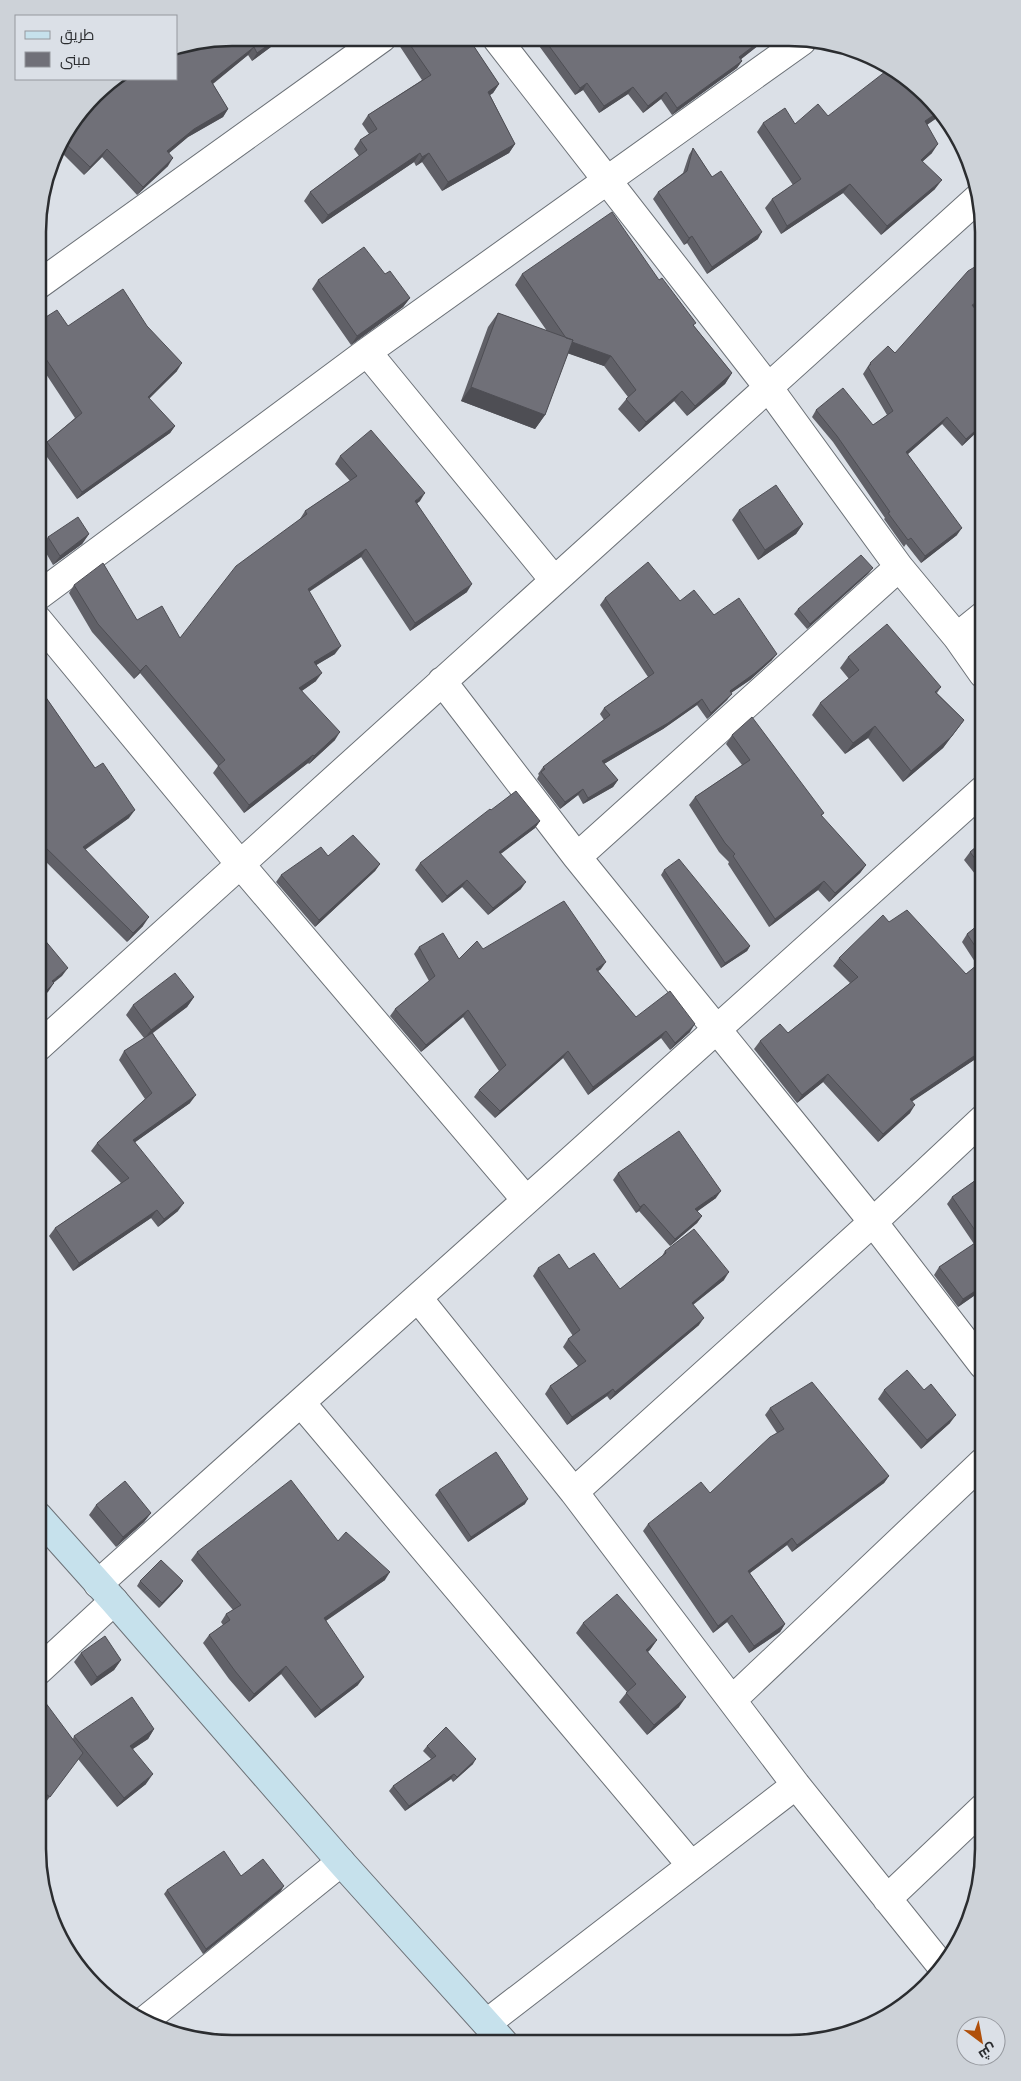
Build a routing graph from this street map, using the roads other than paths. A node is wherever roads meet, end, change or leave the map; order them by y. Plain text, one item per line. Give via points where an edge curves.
1 (371, 46) edge
2 (502, 46) edge
3 (794, 46) edge
4 (607, 179) junction
5 (972, 203) edge
6 (46, 279) edge
7 (367, 352) junction
8 (768, 388) junction
9 (899, 567) junction
10 (554, 580) junction
11 (46, 590) edge
12 (975, 622) edge
13 (46, 630) edge
14 (957, 637) junction
15 (975, 663) edge
16 (442, 681) junction
17 (975, 797) edge
18 (577, 858) junction
19 (240, 864) junction
20 (716, 1029) junction
21 (46, 1038) edge
22 (975, 1126) edge
23 (526, 1200) junction
24 (873, 1222) junction
25 (418, 1298) junction
26 (975, 1356) edge
27 (302, 1404) junction
28 (975, 1470) edge
29 (574, 1492) junction
30 (46, 1525) edge
31 (106, 1592) junction
32 (46, 1662) edge
33 (732, 1700) junction
34 (796, 1785) junction
35 (975, 1816) edge
36 (341, 1862) junction
37 (691, 1865) junction
38 (887, 1899) junction
39 (937, 1961) edge
40 (150, 2016) edge
41 (495, 2033) edge

1 - 6 street
2 - 4 street
3 - 4 street
4 - 7 street
4 - 8 street
5 - 8 street
7 - 10 street
7 - 11 street
8 - 9 street
8 - 10 street
9 - 14 street
9 - 18 street
10 - 16 street
12 - 14 street
13 - 19 street
14 - 15 street
16 - 18 street
16 - 19 street
17 - 20 street
18 - 20 street
19 - 21 street
19 - 23 street
20 - 23 street
20 - 24 street
22 - 24 street
23 - 25 street
24 - 26 street
24 - 29 street
25 - 27 street
25 - 29 street
27 - 31 street
27 - 37 street
28 - 33 street
29 - 33 street
30 - 31 street
31 - 32 street
31 - 36 street
33 - 34 street
34 - 37 street
34 - 38 street
35 - 38 street
36 - 40 street
36 - 41 street
37 - 41 street
38 - 39 street

